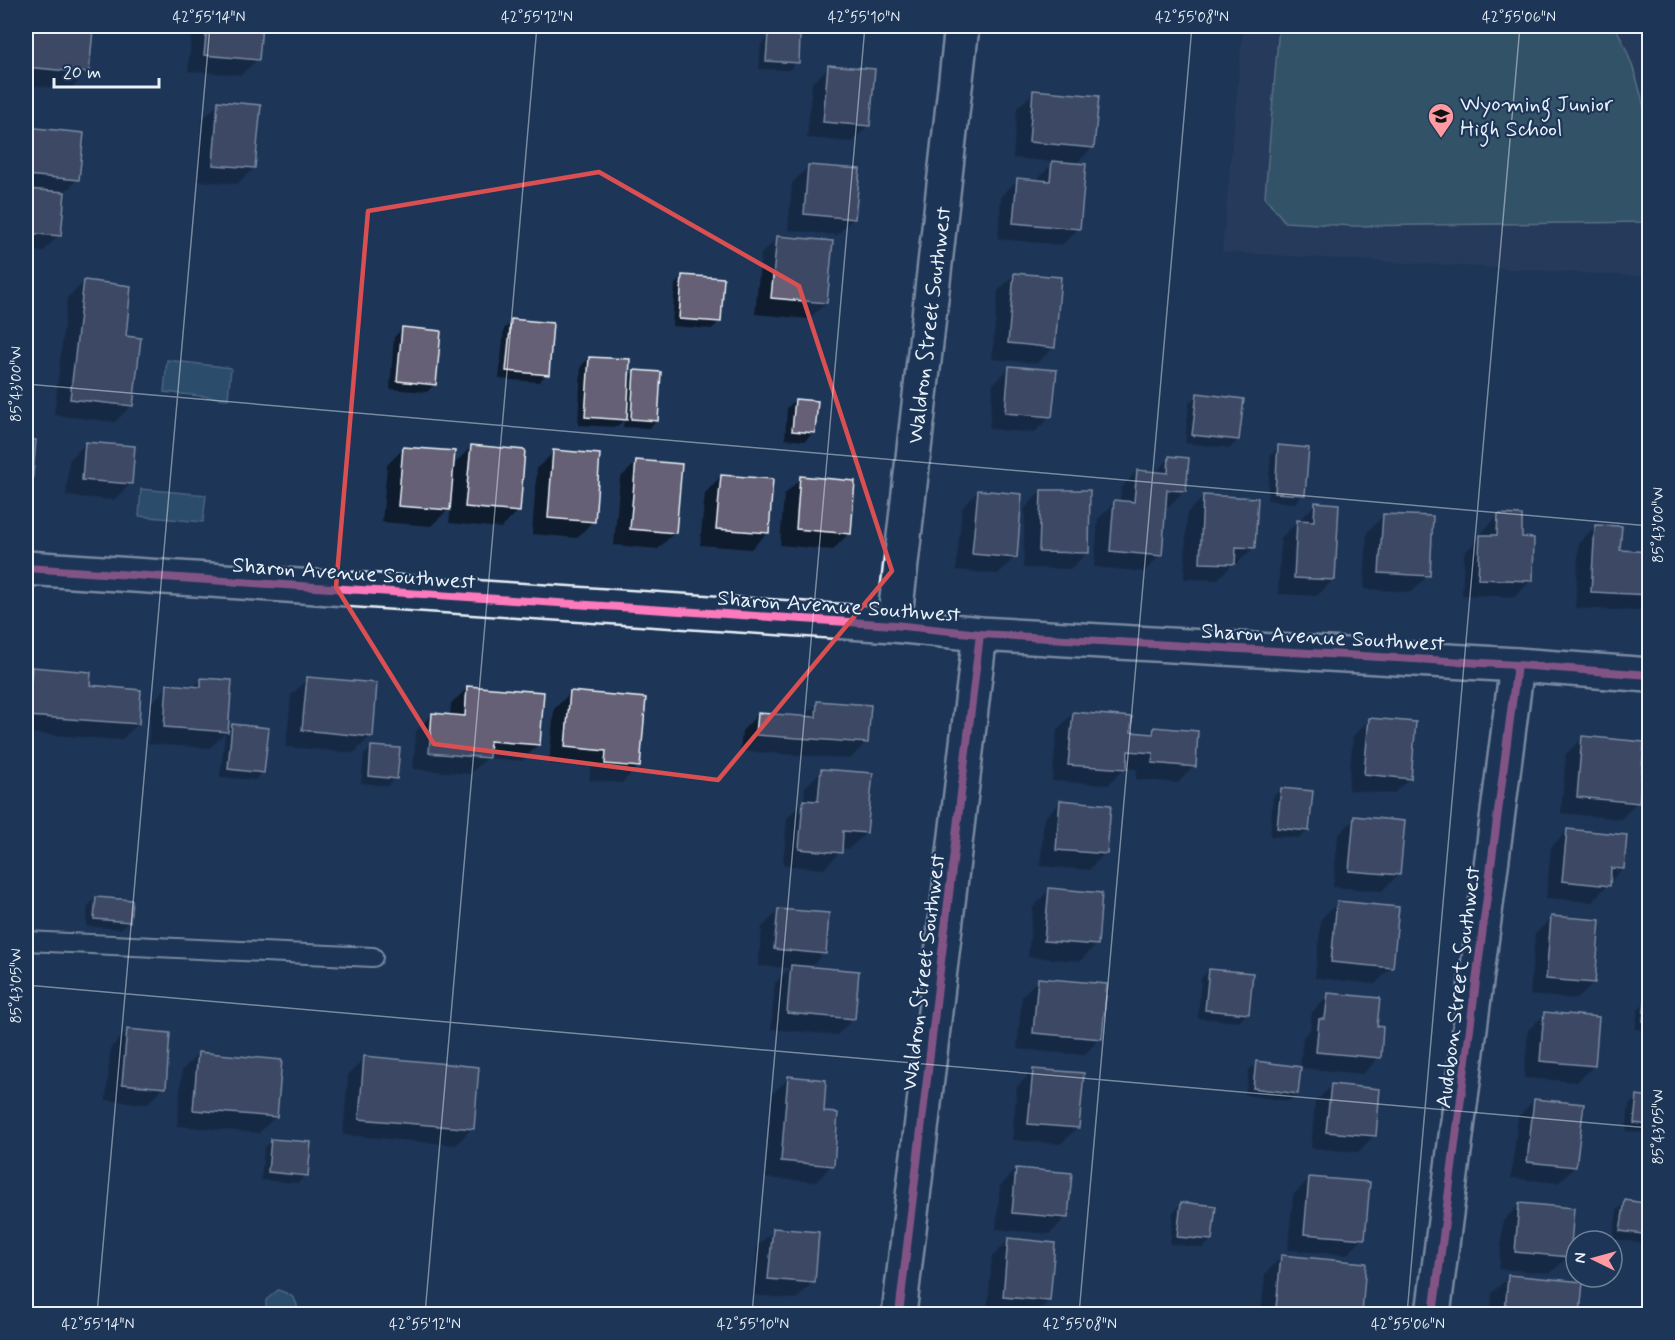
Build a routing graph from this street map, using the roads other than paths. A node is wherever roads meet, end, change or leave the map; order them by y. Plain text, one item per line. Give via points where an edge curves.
1 (962, 26) edge
2 (26, 568) edge
3 (894, 625) junction
4 (980, 634) junction
5 (1517, 665) junction
6 (1650, 675) edge
7 (26, 941) edge
8 (373, 957) dead end
9 (899, 1314) edge
10 (1433, 1314) edge

1 - 3 street, Waldron Street Southwest
2 - 3 street, Sharon Avenue Southwest
3 - 4 street, Sharon Avenue Southwest
4 - 5 street, Sharon Avenue Southwest
4 - 9 street, Waldron Street Southwest
5 - 6 street, Sharon Avenue Southwest
5 - 10 street, Audobon Street Southwest
7 - 8 lane

